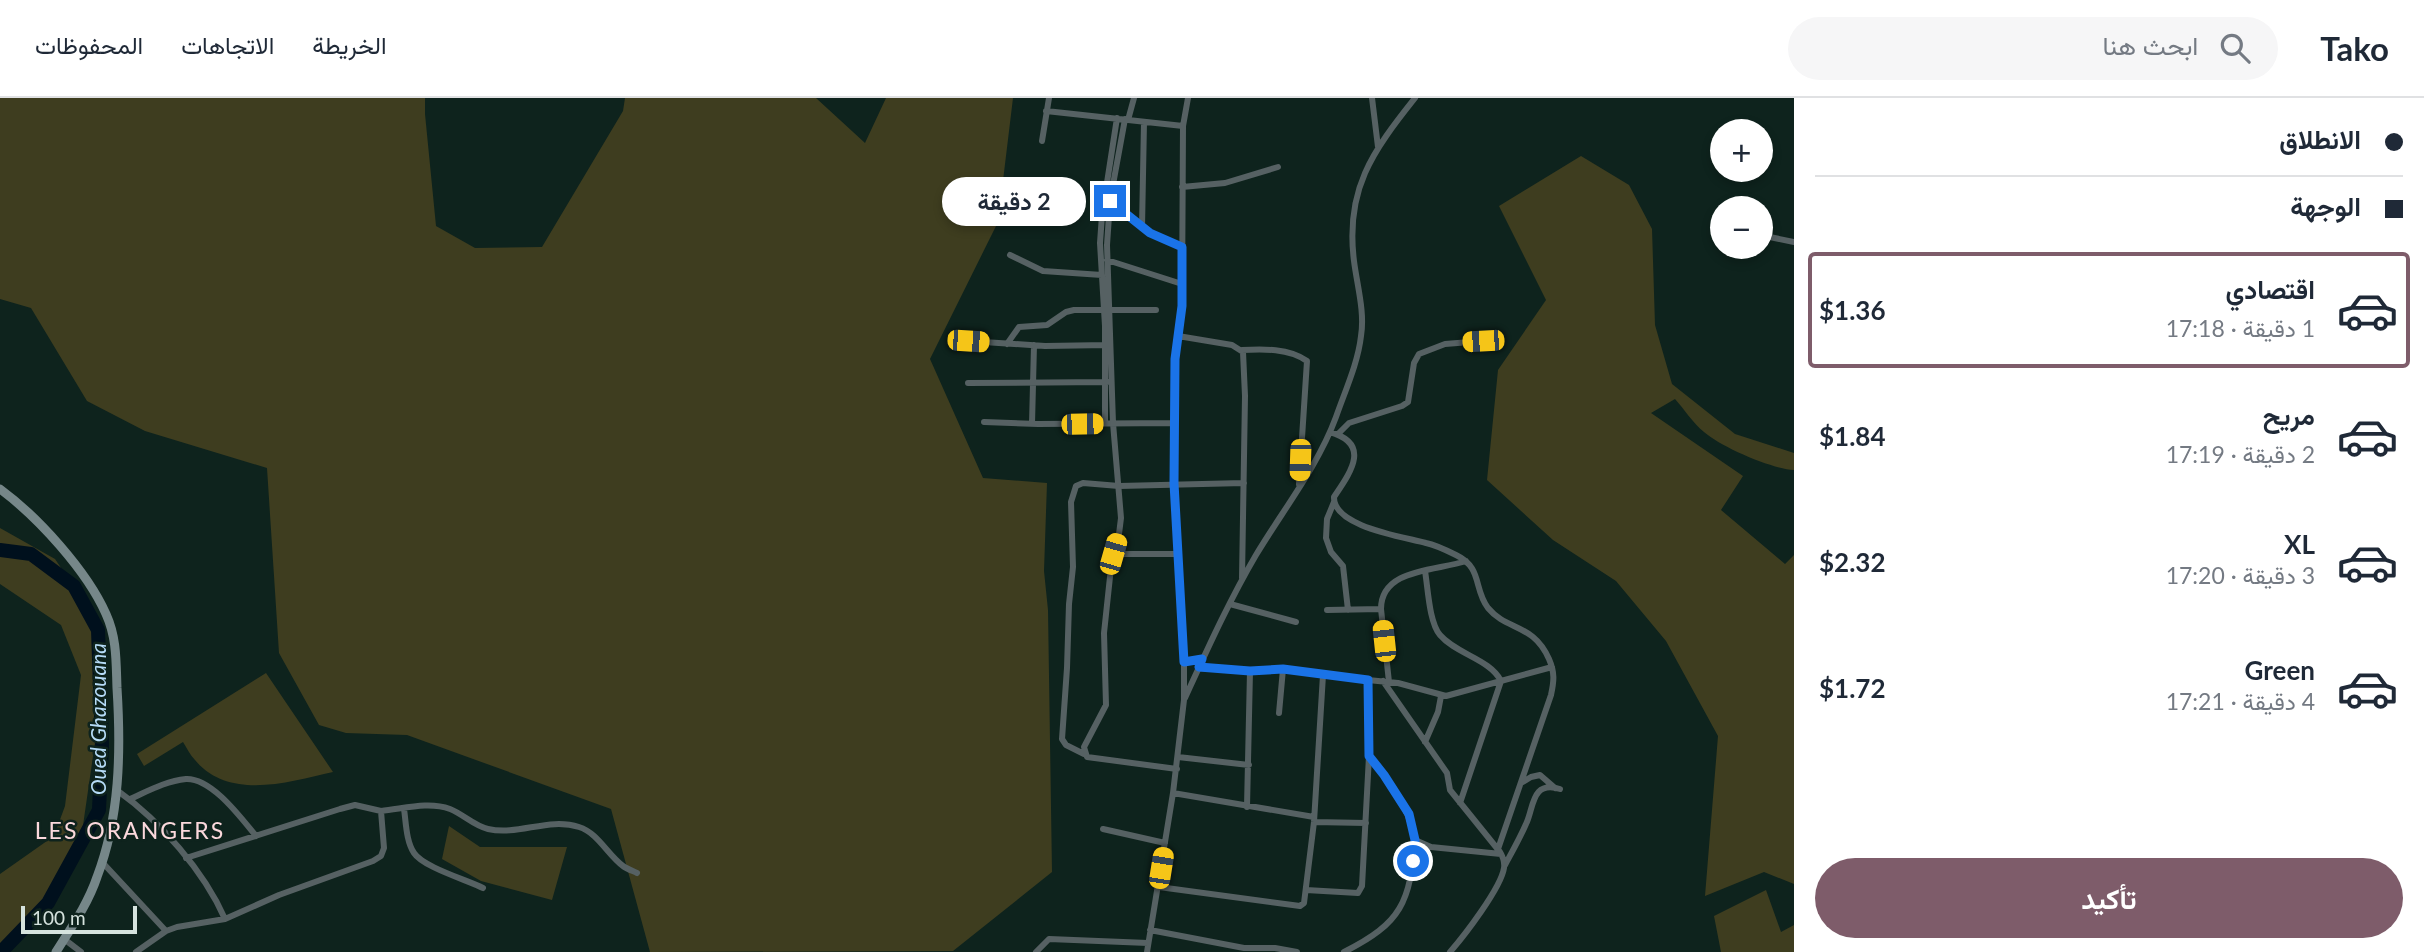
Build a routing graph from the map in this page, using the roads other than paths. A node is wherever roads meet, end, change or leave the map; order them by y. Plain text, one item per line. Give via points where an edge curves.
1 (1049, 98) edge
2 (1134, 98) edge
3 (1188, 98) edge
4 (1372, 98) edge
5 (1415, 98) edge
6 (1046, 111) junction
7 (1123, 119) junction
8 (1144, 122) junction
9 (1183, 126) junction
10 (1042, 141) dead end
11 (1378, 147) junction
12 (1278, 167) dead end
13 (1182, 187) junction
14 (1108, 199) junction
15 (1142, 228) junction
16 (1773, 238) edge
17 (1794, 242) edge
18 (1182, 247) junction
19 (1010, 255) dead end
20 (1100, 258) junction
21 (1108, 260) junction
22 (1102, 275) junction
23 (1182, 284) junction
24 (1107, 310) junction
25 (1156, 310) dead end
26 (1178, 336) junction
27 (968, 341) dead end
28 (1483, 341) dead end
29 (1007, 344) junction
30 (1034, 345) junction
31 (1109, 345) junction
32 (1242, 350) junction
33 (968, 383) dead end
34 (1109, 383) junction
35 (1034, 384) junction
36 (984, 422) dead end
37 (1105, 423) junction
38 (1113, 423) junction
39 (1175, 423) junction
40 (1032, 424) junction
41 (1330, 432) junction
42 (1338, 434) junction
43 (1300, 460) junction
44 (1307, 472) junction
45 (1174, 483) junction
46 (1244, 484) junction
47 (1119, 486) junction
48 (1299, 486) junction
49 (0, 489) edge
50 (1334, 502) junction
51 (1113, 554) junction
52 (1177, 555) junction
53 (1466, 561) junction
54 (1425, 571) junction
55 (1241, 580) junction
56 (1230, 604) junction
57 (1381, 609) junction
58 (1327, 610) dead end
59 (1348, 610) junction
60 (1296, 621) dead end
61 (1202, 659) junction
62 (1184, 662) junction
63 (1199, 667) junction
64 (1552, 667) junction
65 (1283, 669) junction
66 (1250, 671) junction
67 (1323, 675) junction
68 (1368, 680) junction
69 (1501, 681) junction
70 (1386, 682) junction
71 (1441, 696) junction
72 (1184, 700) junction
73 (1279, 713) dead end
74 (1425, 742) junction
75 (1084, 754) junction
76 (1369, 756) junction
77 (1178, 757) junction
78 (1249, 765) junction
79 (1177, 769) junction
80 (1520, 784) junction
81 (118, 791) junction
82 (1173, 793) junction
83 (130, 799) junction
84 (1460, 803) junction
85 (1247, 807) junction
86 (404, 809) junction
87 (381, 811) junction
88 (1314, 820) junction
89 (1366, 823) junction
90 (1103, 829) dead end
91 (256, 836) junction
92 (1415, 840) junction
93 (1166, 843) junction
94 (1500, 852) junction
95 (186, 858) junction
96 (103, 862) junction
97 (1504, 867) junction
98 (637, 873) dead end
99 (1159, 887) junction
100 (483, 888) dead end
101 (1306, 890) junction
102 (225, 919) junction
103 (1150, 930) junction
104 (166, 931) junction
105 (64, 939) junction
106 (1148, 943) junction
107 (1244, 950) edge
108 (1289, 951) edge
109 (56, 952) edge
110 (81, 952) edge
111 (136, 952) edge
112 (1036, 952) edge
113 (1147, 952) edge
114 (1297, 952) edge
115 (1344, 952) edge
116 (1450, 952) edge

1 - 6 street
2 - 7 street
3 - 9 street
4 - 11 street
5 - 11 street
6 - 7 street
6 - 10 street
7 - 8 street
7 - 14 street
8 - 9 street
8 - 15 street
9 - 13 street
11 - 41 street via 1361,181 1351,229 1362,335
12 - 13 street via 1225,183
13 - 18 street
14 - 15 street
14 - 20 street
14 - 21 street
15 - 18 street
16 - 17 street
18 - 23 street
19 - 22 street via 1043,271
20 - 21 street
20 - 22 street
21 - 23 street
21 - 24 street
22 - 24 street
23 - 26 street
24 - 25 street
24 - 29 street via 1071,310 1047,325 1021,326
24 - 31 street
26 - 32 street
26 - 39 street
27 - 29 street
28 - 42 street via 1445,344 1419,354 1408,402 1349,423
29 - 30 street
30 - 31 street
30 - 35 street
31 - 34 street
32 - 43 street via 1288,353 1307,361
32 - 46 street
33 - 35 street
34 - 35 street
34 - 37 street
34 - 38 street
35 - 40 street
36 - 40 street
37 - 38 street
37 - 40 street
38 - 39 street
38 - 47 street
39 - 45 street
41 - 42 street
41 - 44 street
42 - 50 street via 1350,442 1354,460
43 - 44 street
43 - 48 street
44 - 48 street
45 - 46 street
45 - 47 street
45 - 52 street
46 - 55 street
47 - 51 street via 1121,518
47 - 75 street via 1083,483 1076,486 1071,502 1073,568 1062,739
48 - 55 street
49 - 81 main road via 46,530 107,615 115,641
50 - 53 street via 1343,514 1370,529 1434,545
50 - 59 street via 1326,538 1343,566
51 - 52 street
51 - 75 street via 1104,633 1106,705
52 - 62 street
53 - 54 street
53 - 64 street via 1489,608 1536,638
54 - 57 street via 1391,583
54 - 69 street via 1433,623 1440,635
55 - 56 street
56 - 60 street
56 - 61 street
57 - 59 street
57 - 70 street
58 - 59 street
61 - 62 street
61 - 63 street
62 - 72 street
63 - 66 street
63 - 72 street
64 - 69 street
64 - 80 street via 1551,695
65 - 66 street
65 - 67 street
65 - 73 street
66 - 78 street
67 - 68 street
67 - 88 street
68 - 70 street
68 - 76 street
69 - 71 street
69 - 84 street
70 - 71 street
70 - 74 street
71 - 74 street
72 - 77 street
74 - 84 street
75 - 79 street
76 - 89 street
76 - 92 street via 1409,814
77 - 78 street
77 - 79 street
78 - 85 street
79 - 82 street
80 - 94 street
80 - 97 street via 1540,775 1557,789 1545,789 1535,796 1528,821
81 - 83 street
81 - 96 main road
82 - 85 street
82 - 93 street
83 - 91 street via 163,784 189,779 217,793
83 - 95 street
84 - 94 street
85 - 88 street
86 - 87 street
86 - 98 street via 421,805 451,810 486,829 558,823 581,827
86 - 100 street via 416,856
87 - 91 street via 355,806
87 - 102 street via 381,856
88 - 89 street
88 - 101 street
89 - 101 street via 1363,886 1358,893
90 - 93 street
91 - 95 street
92 - 94 street via 1431,847
92 - 115 street via 1407,897 1399,911
93 - 99 street
94 - 97 street
95 - 102 street
96 - 104 street
96 - 105 main road
97 - 116 street via 1476,918
99 - 101 street via 1300,906
99 - 103 street
102 - 104 street
103 - 106 street
103 - 107 street
104 - 111 street
105 - 109 main road
105 - 110 street
106 - 112 street via 1049,939
106 - 113 street
107 - 108 street
108 - 114 street

